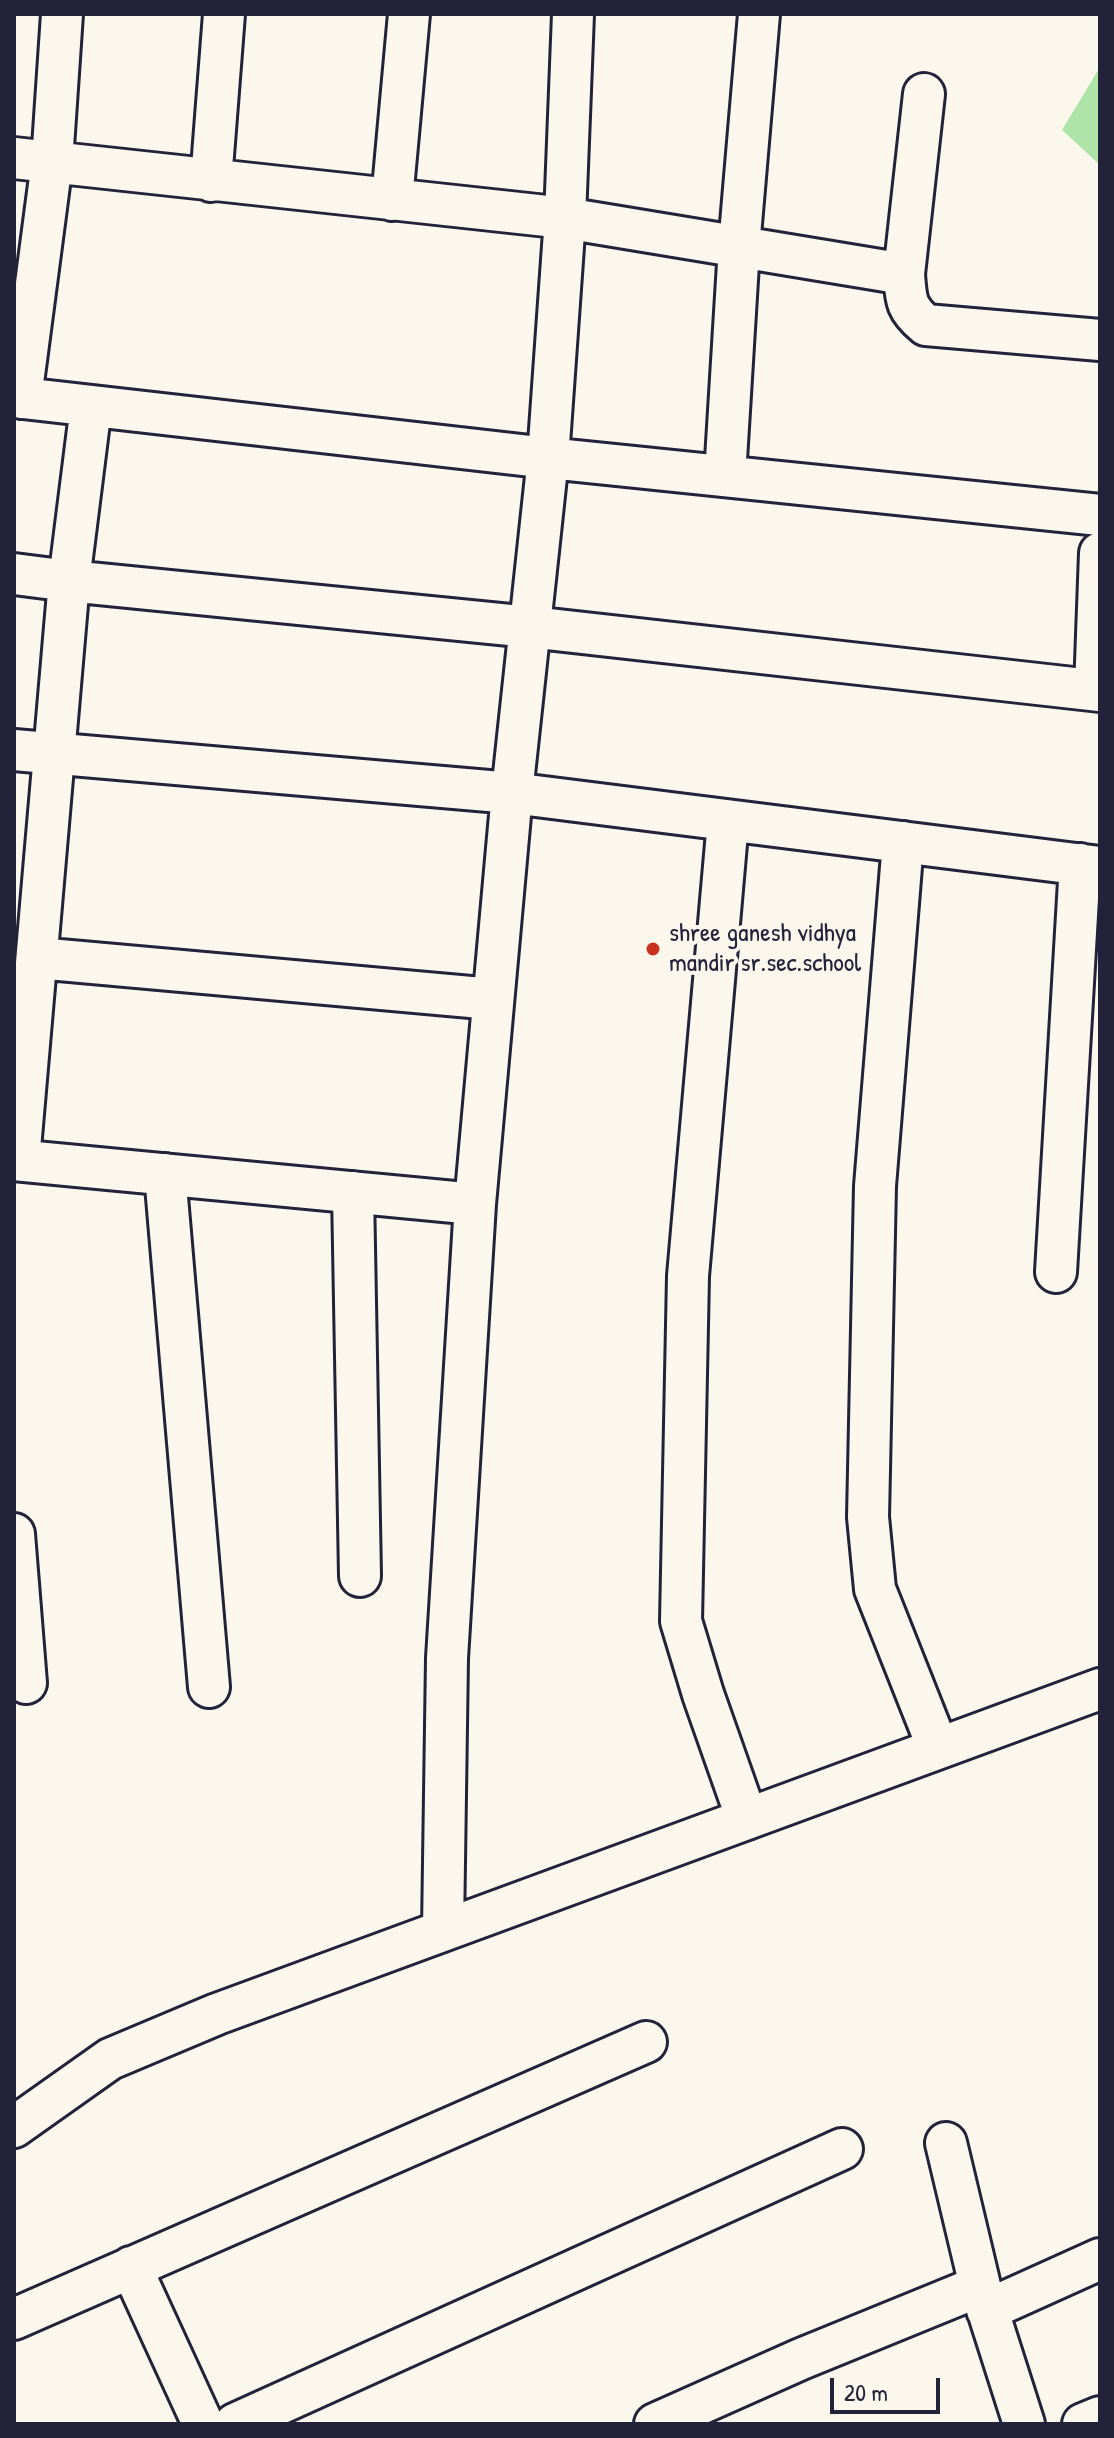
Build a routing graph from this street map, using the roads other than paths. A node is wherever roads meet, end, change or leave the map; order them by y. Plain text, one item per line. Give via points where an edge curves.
1 (62, 14) edge
2 (224, 14) edge
3 (409, 14) edge
4 (573, 14) edge
5 (759, 14) edge
6 (924, 94) dead end
7 (33, 160) edge
8 (211, 181) junction
9 (392, 200) junction
10 (565, 218) junction
11 (739, 247) junction
12 (904, 274) junction
13 (1100, 340) edge
14 (17, 398) edge
15 (91, 406) junction
16 (548, 458) junction
17 (725, 476) junction
18 (1100, 515) edge
19 (1100, 553) edge
20 (14, 574) edge
21 (69, 581) junction
22 (530, 627) junction
23 (1097, 690) edge
24 (14, 750) edge
25 (55, 754) junction
26 (512, 793) junction
27 (728, 821) junction
28 (903, 842) junction
29 (1090, 866) edge
30 (28, 912) edge
31 (37, 958) junction
32 (493, 999) junction
33 (16, 1160) edge
34 (165, 1174) junction
35 (353, 1192) junction
36 (475, 1204) junction
37 (1056, 1272) dead end
38 (14, 1534) edge
39 (360, 1576) dead end
40 (26, 1683) dead end
41 (209, 1687) dead end
42 (1100, 1689) edge
43 (938, 1748) junction
44 (747, 1819) junction
45 (443, 1930) junction
46 (646, 2042) dead end
47 (14, 2127) edge
48 (946, 2143) dead end
49 (842, 2149) dead end
50 (1100, 2259) edge
51 (131, 2267) junction
52 (983, 2298) junction
53 (14, 2319) edge
54 (1100, 2417) edge
55 (203, 2424) edge
56 (235, 2424) edge
57 (655, 2424) edge
58 (1024, 2424) edge
59 (1083, 2424) edge

1 - 7 street
2 - 8 street
3 - 9 street
4 - 10 street
5 - 11 street
6 - 12 street
7 - 8 street
7 - 14 street
8 - 9 street
9 - 10 street
10 - 11 street
10 - 16 street
11 - 12 street
11 - 17 street
12 - 13 street via 906,301 926,325
14 - 15 street
15 - 16 street
15 - 21 street
16 - 17 street
16 - 22 street
17 - 18 street
19 - 23 street
20 - 21 street
21 - 22 street
21 - 25 street
22 - 23 street
22 - 26 street
24 - 25 street
25 - 26 street
25 - 30 street
26 - 27 street
26 - 32 street
27 - 28 street
27 - 44 street via 688,1276 681,1621
28 - 29 street
28 - 43 street via 875,1186 868,1517 875,1589
29 - 37 street
30 - 31 street
31 - 32 street
31 - 33 street
32 - 36 street
33 - 34 street
34 - 35 street
34 - 41 street
35 - 36 street
35 - 39 street
36 - 45 street via 447,1658
38 - 40 street
42 - 43 street
43 - 44 street
44 - 45 street
45 - 47 street via 110,2059
46 - 51 street
48 - 52 street
49 - 56 street
50 - 52 street
51 - 53 street
51 - 55 street
52 - 57 street via 801,2359
52 - 58 street
54 - 59 street

